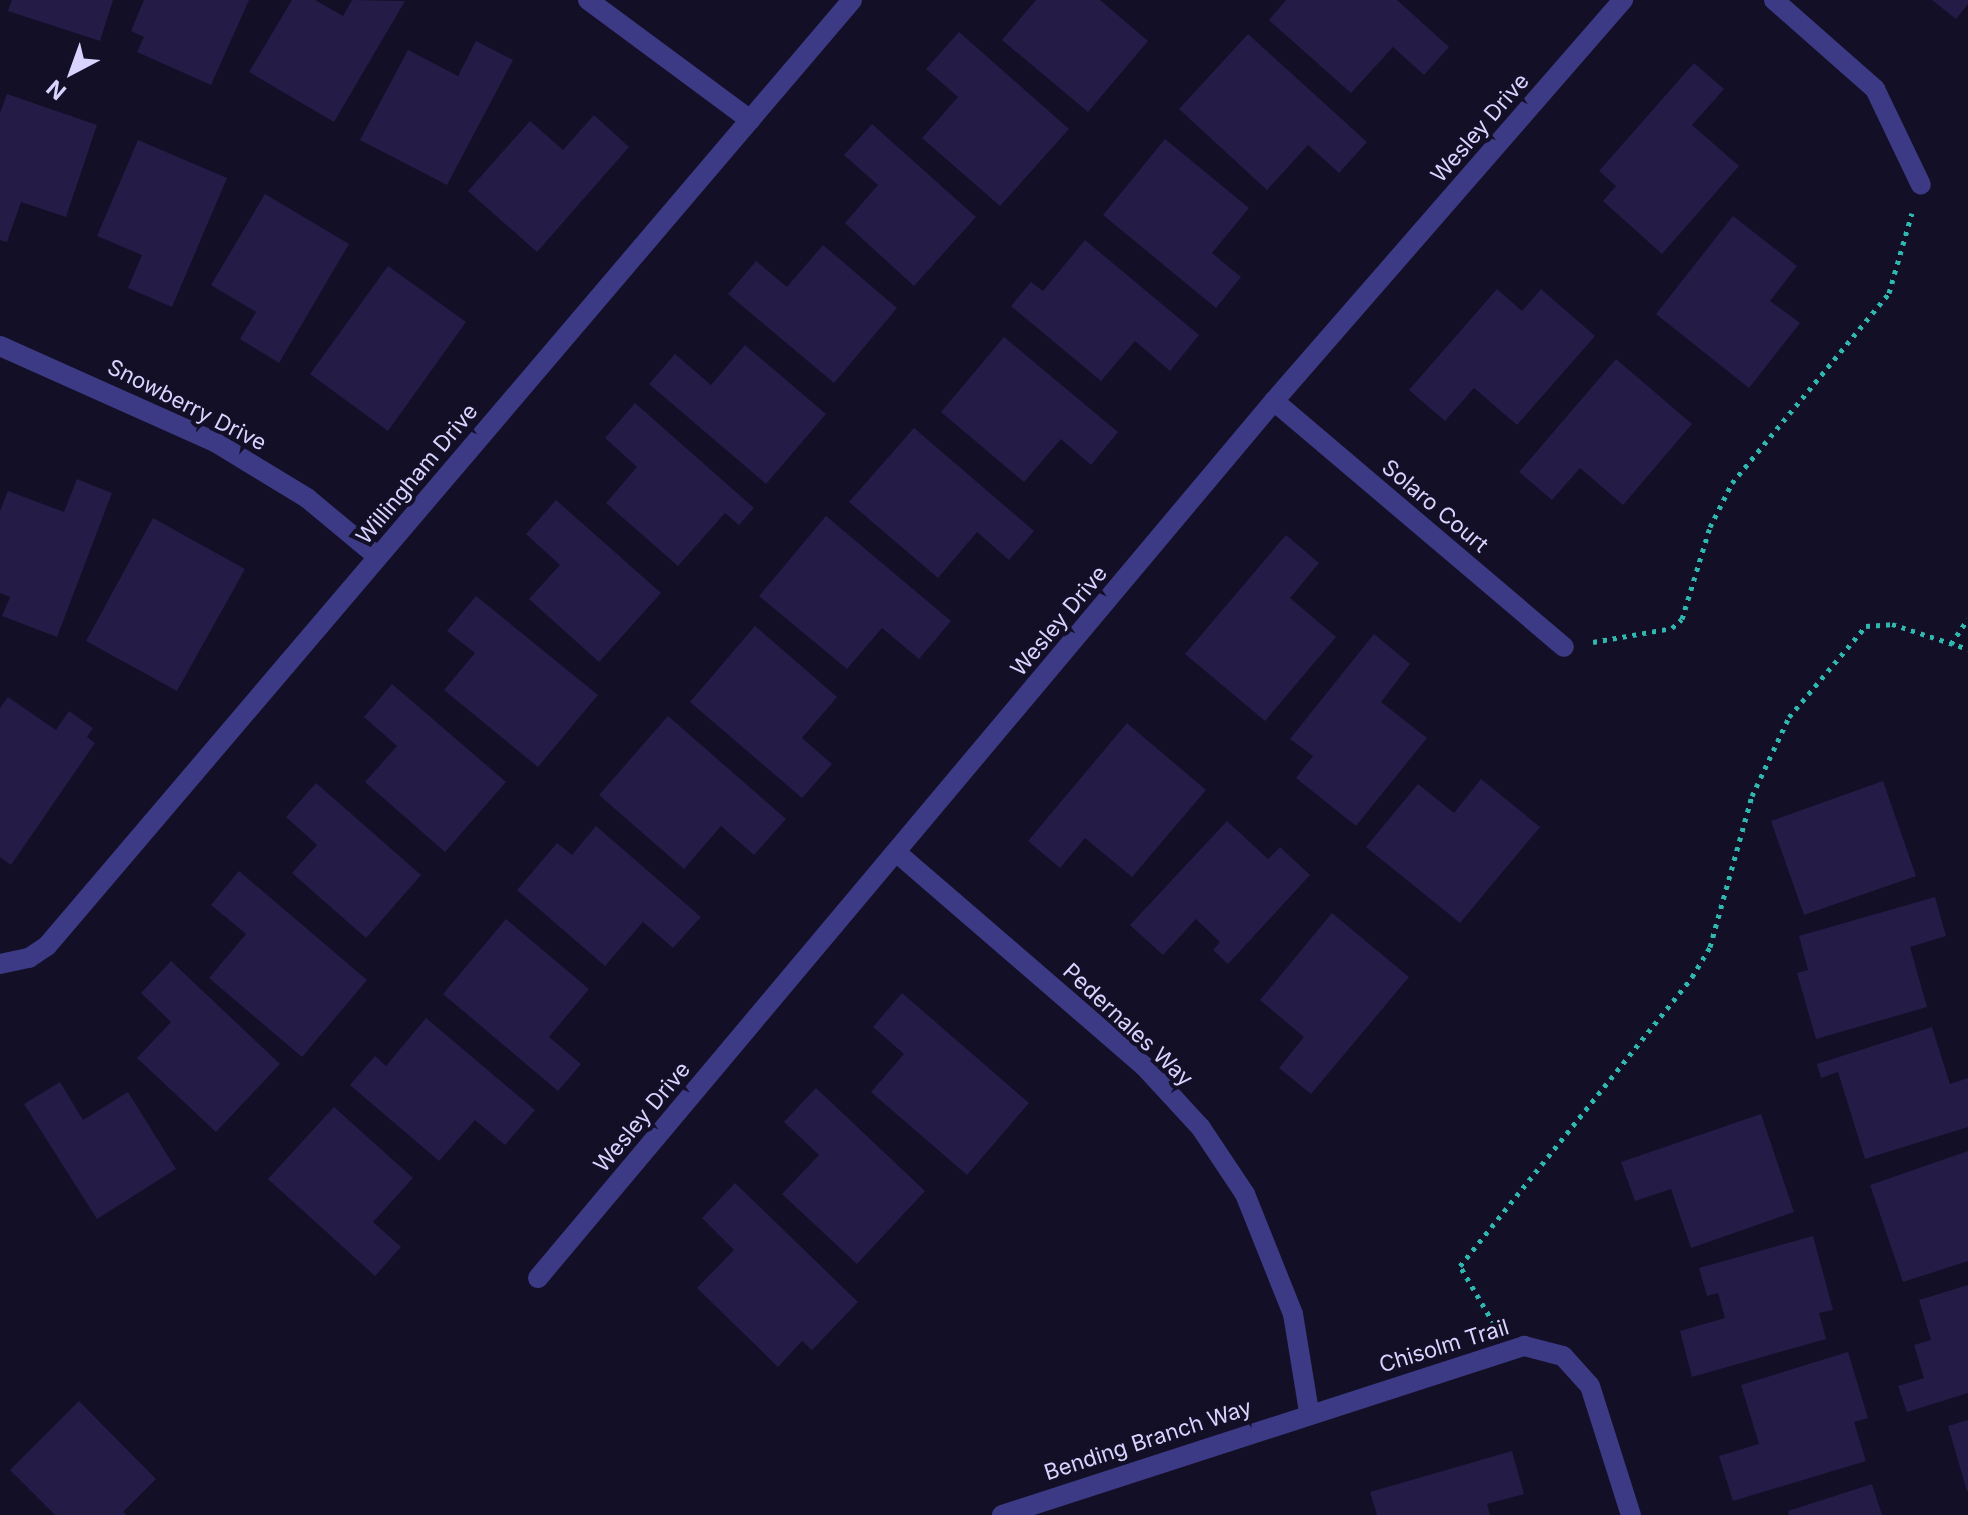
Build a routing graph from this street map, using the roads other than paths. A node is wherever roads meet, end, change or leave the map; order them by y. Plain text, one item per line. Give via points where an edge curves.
1 (588, 0) edge
2 (852, 0) edge
3 (1623, 0) edge
4 (1774, 0) edge
5 (750, 120) junction
6 (1921, 185) road end
7 (0, 346) edge
8 (1274, 401) junction
9 (378, 557) junction
10 (1564, 647) road end
11 (896, 852) junction
12 (4, 964) edge
13 (538, 1278) dead end
14 (1309, 1412) junction
15 (1002, 1515) edge
16 (1631, 1515) edge

1 - 5 street
2 - 5 street, Willingham Drive
3 - 8 street, Wesley Drive
4 - 6 street via 1875,89
5 - 9 street, Willingham Drive
7 - 9 street, Snowberry Drive via 215,442 307,498
8 - 10 street, Solaro Court
8 - 11 street, Wesley Drive
9 - 12 street, Willingham Drive via 47,946
11 - 13 street, Wesley Drive
11 - 14 street, Pedernales Way via 1144,1066 1201,1128 1245,1194 1293,1314
14 - 15 street, Bending Branch Way
14 - 16 street, Chisolm Trail via 1510,1351 1544,1349 1579,1369 1590,1386

